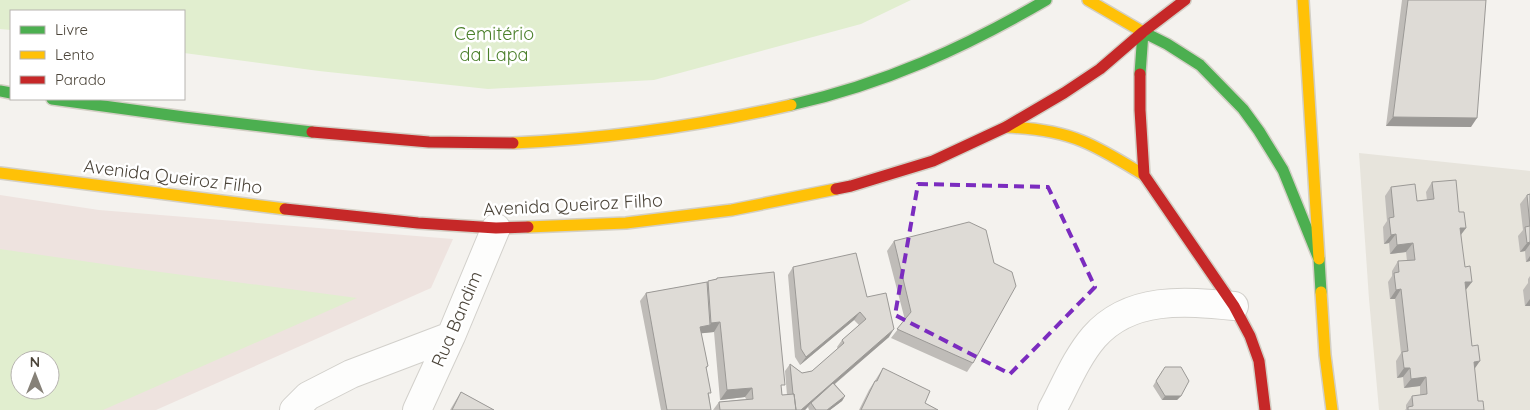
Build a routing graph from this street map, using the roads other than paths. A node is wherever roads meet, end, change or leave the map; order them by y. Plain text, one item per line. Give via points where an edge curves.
1 (1046, 0) edge
2 (1088, 0) edge
3 (1186, 0) edge
4 (1303, 0) edge
5 (1147, 14) dead end
6 (1143, 32) junction
7 (59, 100) edge
8 (1006, 126) junction
9 (0, 173) edge
10 (1144, 175) junction
11 (496, 228) junction
12 (1319, 259) junction
13 (1234, 306) junction
14 (451, 336) junction
15 (294, 410) edge
16 (417, 410) edge
17 (1052, 410) edge
18 (1265, 410) edge
19 (1332, 410) edge

1 - 7 main road via 935,59 857,88 770,111 651,131 556,141 491,144 386,139 237,124
2 - 6 main road
3 - 6 main road, Avenida Queiroz Filho
4 - 12 main road
5 - 6 main road
6 - 8 main road, Avenida Queiroz Filho via 1100,69
6 - 10 main road via 1140,110
6 - 12 main road via 1200,65 1242,109 1283,170
8 - 10 main road via 1070,137
8 - 11 main road, Avenida Queiroz Filho via 933,161 851,186 741,208 626,223
9 - 11 main road, Avenida Queiroz Filho via 299,211
10 - 13 main road
11 - 14 street, Rua Bandim
12 - 19 main road
13 - 17 street via 1172,302 1130,310 1112,320 1094,337 1076,363
13 - 18 main road via 1259,361
14 - 15 street via 351,374 308,396
14 - 16 street, Rua Bandim

